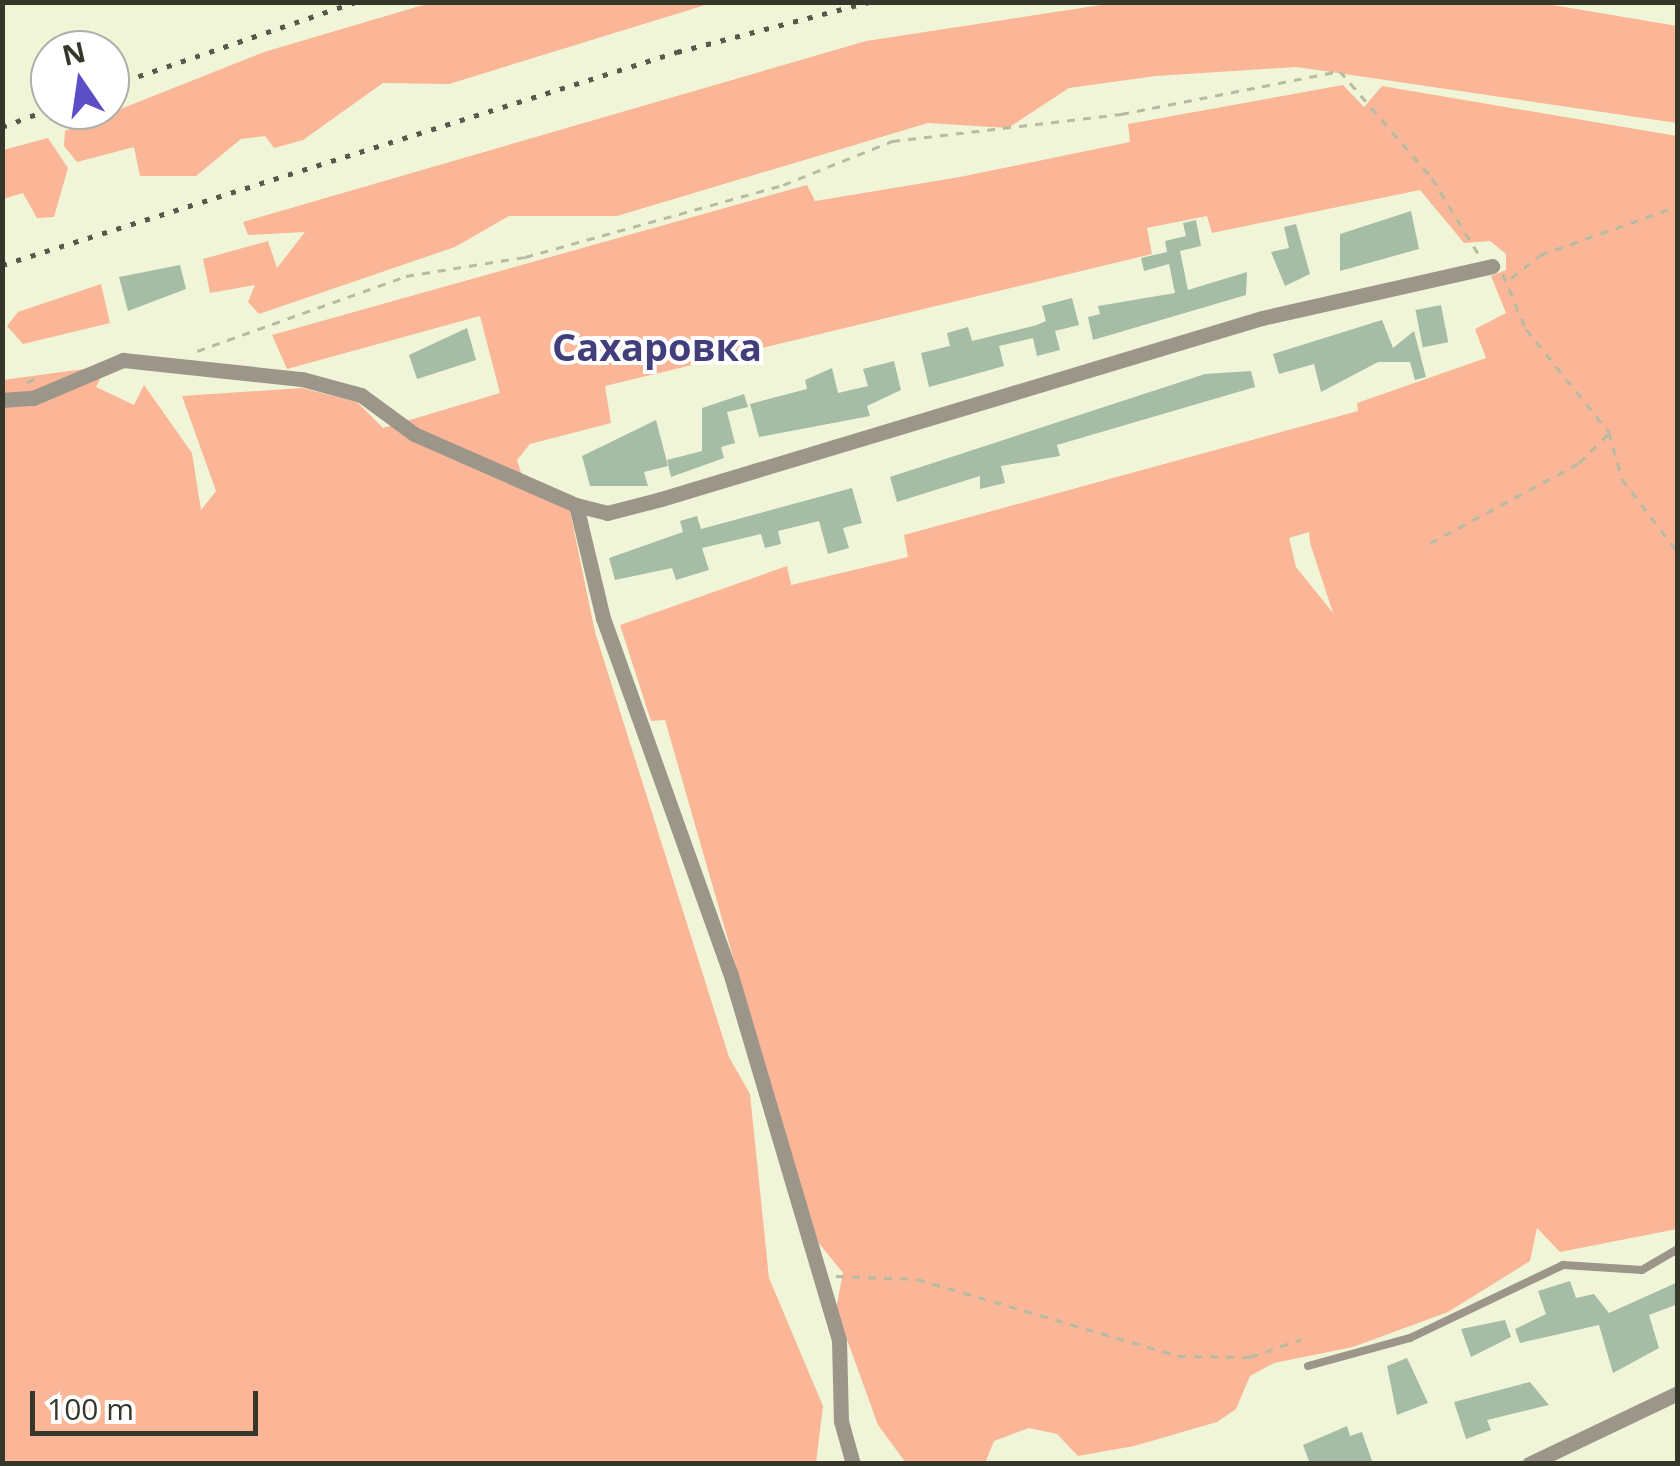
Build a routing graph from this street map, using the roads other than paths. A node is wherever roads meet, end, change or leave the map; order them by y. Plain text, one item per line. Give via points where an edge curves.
1 (1492, 266) road end
2 (2, 400) edge
3 (576, 505) junction
4 (1678, 1249) edge
5 (1308, 1366) dead end
6 (1678, 1393) edge
7 (853, 1464) edge
8 (1529, 1464) edge

1 - 3 street via 1262,318 643,504 607,513
2 - 3 street via 33,398 123,360 302,379 361,394 414,434
3 - 7 street via 603,618 730,972 840,1340 841,1422
4 - 5 lane via 1642,1270 1563,1265 1410,1338
6 - 8 street

